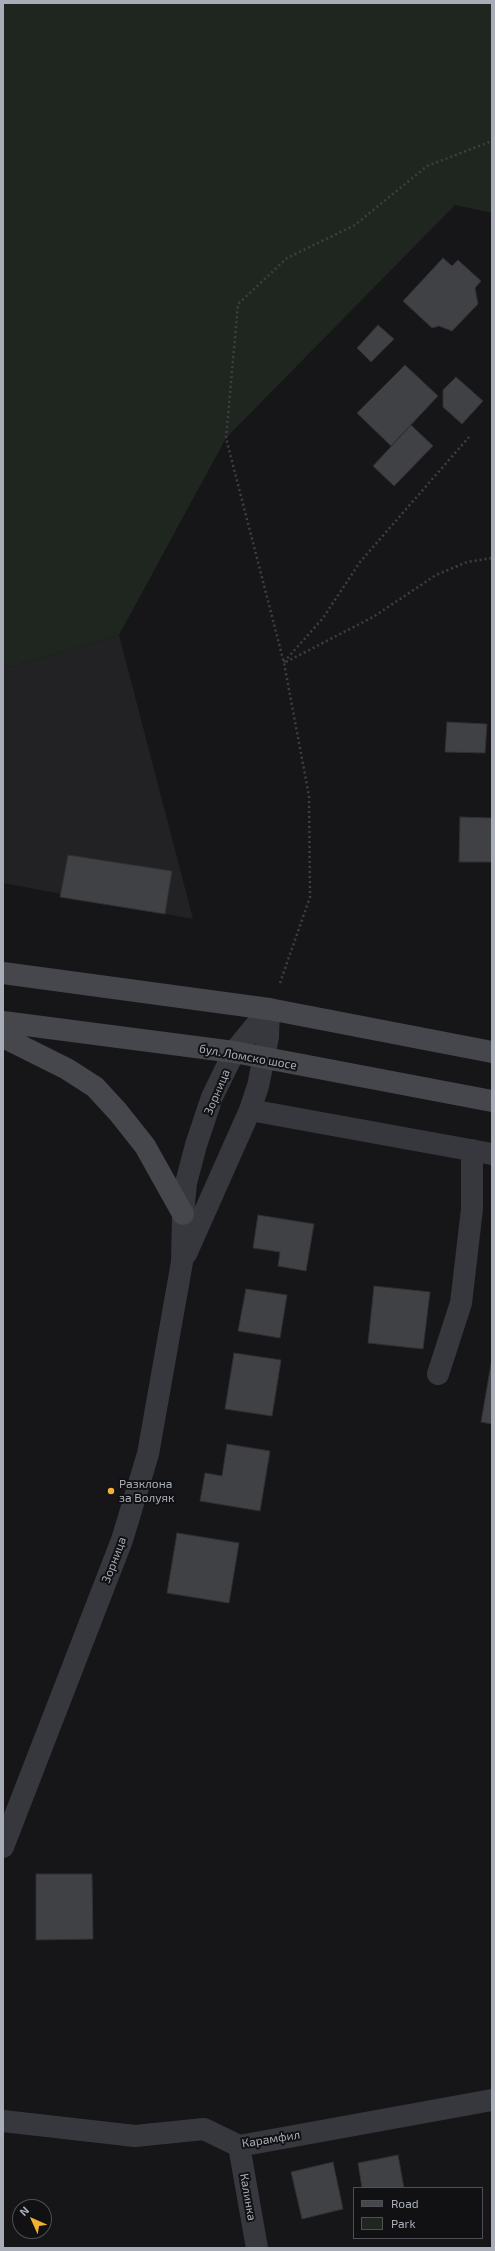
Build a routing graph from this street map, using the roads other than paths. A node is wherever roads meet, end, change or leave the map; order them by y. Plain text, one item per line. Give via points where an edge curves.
1 (3, 973) edge
2 (268, 1009) junction
3 (3, 1022) edge
4 (3, 1037) edge
5 (234, 1052) junction
6 (492, 1052) edge
7 (264, 1058) junction
8 (492, 1101) edge
9 (250, 1110) junction
10 (482, 1152) edge
11 (183, 1214) junction
12 (182, 1262) junction
13 (438, 1374) dead end
14 (3, 1847) edge
15 (492, 2100) edge
16 (3, 2121) edge
17 (239, 2146) junction
18 (257, 2248) edge

1 - 2 main road
2 - 5 street, Зорница
2 - 6 main road
2 - 7 street, Зорница via 268,1037
3 - 5 main road, бул. Ломско шосе
4 - 11 main road via 67,1070 95,1088 145,1146
5 - 7 main road, бул. Ломско шосе
5 - 11 street, Зорница via 212,1097 196,1144 186,1182
7 - 8 main road, бул. Ломско шосе
7 - 9 street, Зорница
9 - 10 street
9 - 12 street, Зорница
10 - 13 street via 472,1209 461,1302
11 - 12 street, Зорница
12 - 14 street, Зорница via 148,1454 122,1540
15 - 17 street, Карамфил
16 - 17 street, Карамфил via 135,2136 204,2129
17 - 18 street, Калинка

